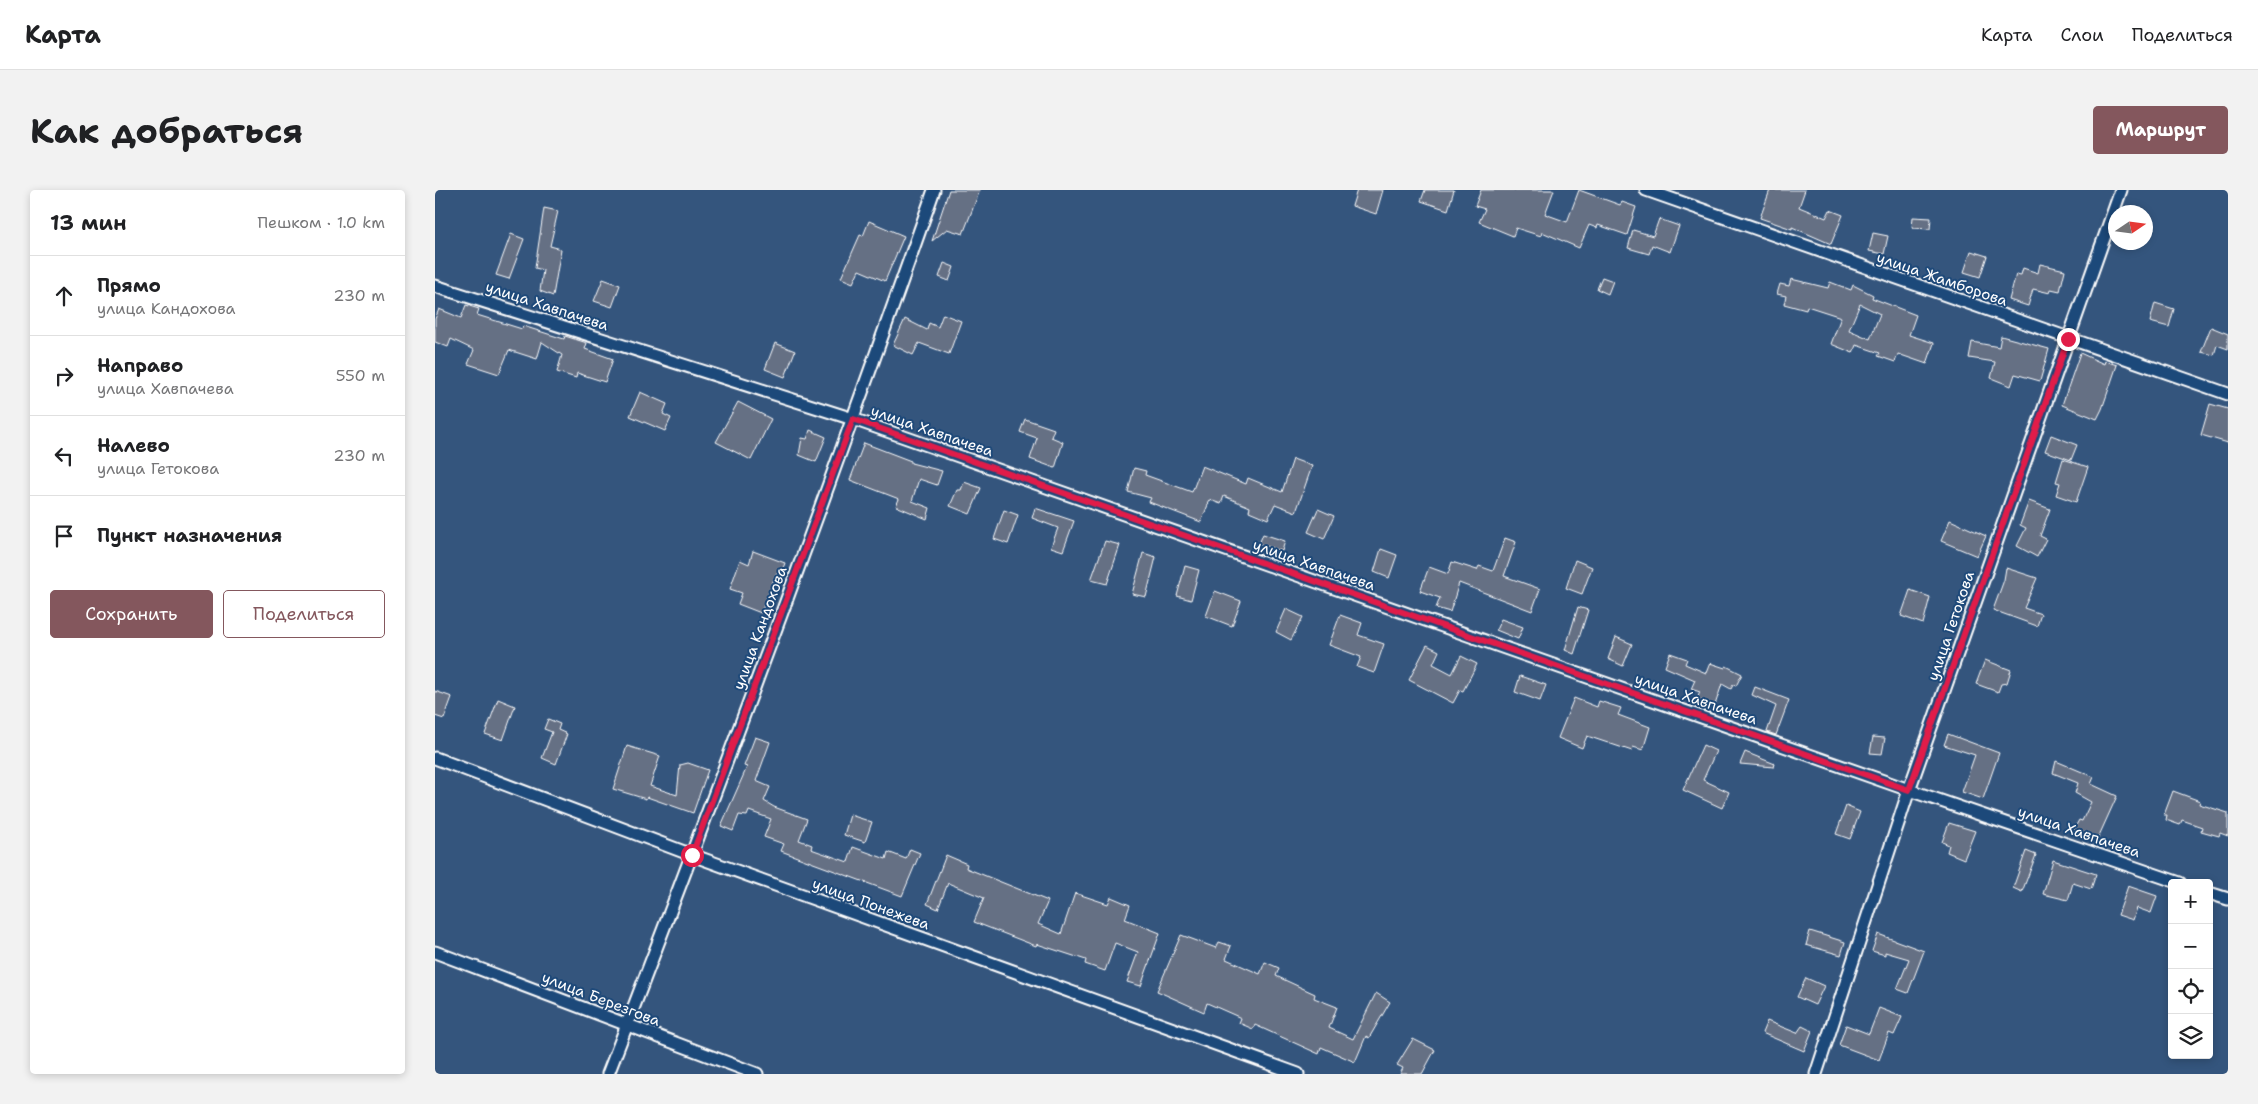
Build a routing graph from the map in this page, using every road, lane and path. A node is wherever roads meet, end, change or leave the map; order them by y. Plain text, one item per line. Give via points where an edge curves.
1 (934, 190) edge
2 (1646, 190) edge
3 (2121, 190) edge
4 (435, 286) edge
5 (2068, 339) junction
6 (2228, 394) edge
7 (853, 419) junction
8 (435, 758) edge
9 (1909, 790) junction
10 (692, 855) junction
11 (2169, 879) edge
12 (2213, 894) edge
13 (2228, 899) edge
14 (435, 952) edge
15 (627, 1025) junction
16 (608, 1074) edge
17 (757, 1074) edge
18 (1298, 1074) edge
19 (1816, 1074) edge

1 - 7 street, улица Кандохова
2 - 5 street, улица Жамборова
3 - 5 street, улица Гетокова
4 - 7 street, улица Хавпачева
5 - 6 street, улица Жамборова
5 - 9 street, улица Гетокова
7 - 9 street, улица Хавпачева
7 - 10 street, улица Кандохова
8 - 10 street, улица Понежева
9 - 11 street, улица Хавпачева
9 - 19 street, улица Гетокова
10 - 15 street, улица Кандохова
10 - 18 street, улица Понежева
12 - 13 street
14 - 15 street, улица Березгова
15 - 16 street, улица Кандохова
15 - 17 street, улица Березгова

